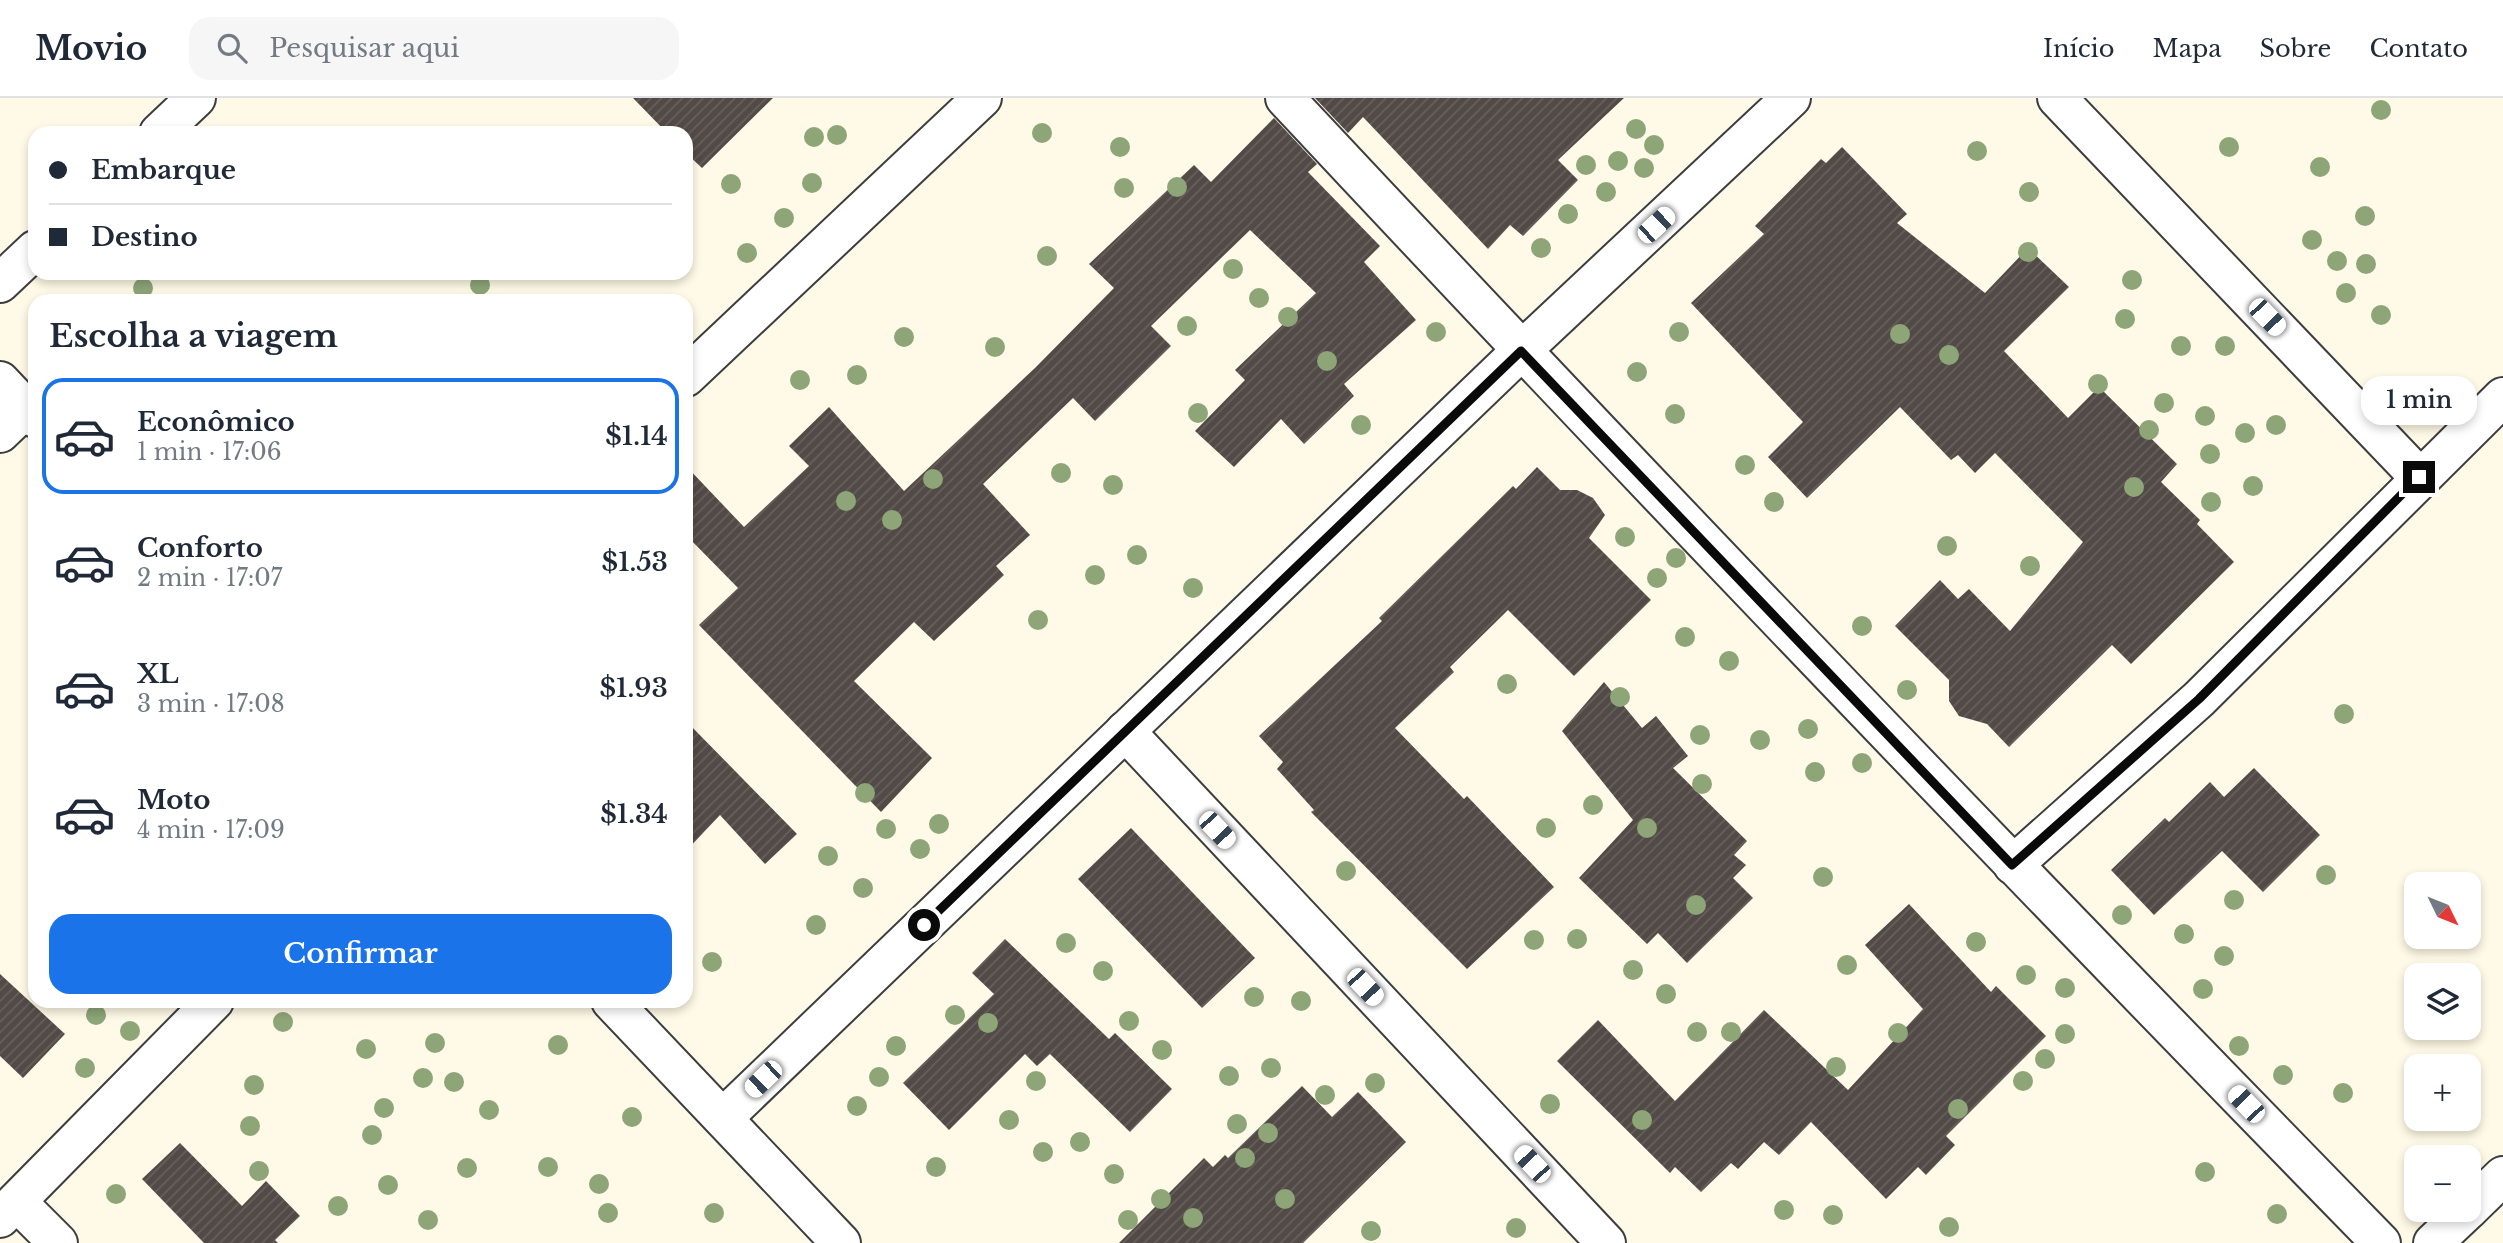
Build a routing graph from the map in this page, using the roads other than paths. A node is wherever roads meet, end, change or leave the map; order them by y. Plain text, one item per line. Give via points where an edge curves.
1 (196, 98) edge
2 (982, 98) edge
3 (1285, 98) edge
4 (1791, 98) edge
5 (2057, 98) edge
6 (166, 126) edge
7 (28, 257) edge
8 (0, 283) edge
9 (1521, 351) junction
10 (693, 370) edge
11 (0, 381) edge
12 (2503, 397) edge
13 (20, 420) edge
14 (2419, 477) junction
15 (1125, 732) junction
16 (2012, 865) junction
17 (207, 1008) edge
18 (618, 1008) edge
19 (723, 1118) junction
20 (2503, 1176) edge
21 (2481, 1197) edge
22 (9, 1210) edge
23 (2455, 1222) edge
24 (58, 1243) edge
25 (841, 1243) edge
26 (1606, 1243) edge
27 (2382, 1243) edge
28 (2433, 1243) edge

1 - 6 street
2 - 10 street
3 - 9 street
4 - 9 street
5 - 14 street
7 - 8 street
9 - 15 street
9 - 16 street
11 - 13 street
12 - 14 street
14 - 16 street via 2199,699
15 - 19 street
15 - 26 street
16 - 27 street
17 - 22 street
18 - 19 street
19 - 25 street
20 - 21 street
22 - 24 street
23 - 28 street

